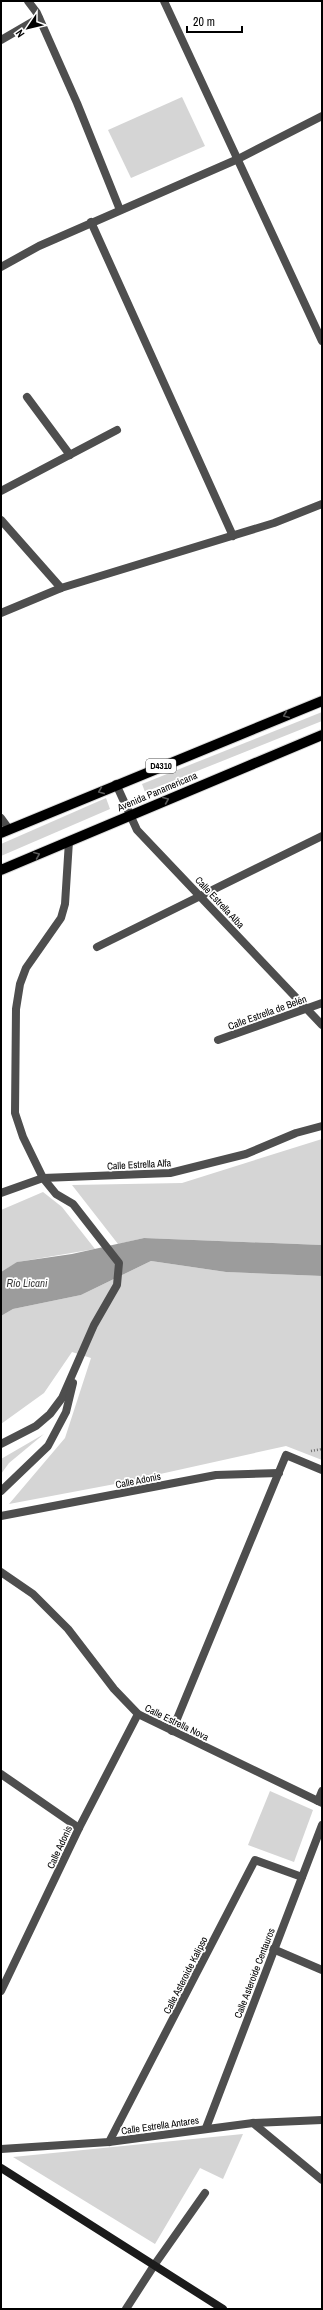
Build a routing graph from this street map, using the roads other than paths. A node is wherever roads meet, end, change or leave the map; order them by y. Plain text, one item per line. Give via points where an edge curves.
1 (28, 1) edge
2 (164, 1) edge
3 (39, 18) junction
4 (1, 40) edge
5 (322, 116) edge
6 (238, 159) junction
7 (120, 210) junction
8 (91, 222) junction
9 (1, 267) edge
10 (322, 341) edge
11 (27, 397) dead end
12 (117, 430) dead end
13 (70, 455) junction
14 (1, 491) edge
15 (322, 504) edge
16 (1, 520) edge
17 (233, 536) junction
18 (61, 588) junction
19 (1, 613) edge
20 (322, 701) edge
21 (322, 735) edge
22 (116, 784) junction
23 (130, 815) junction
24 (1, 818) edge
25 (5, 831) edge
26 (322, 836) edge
27 (69, 841) junction
28 (1, 870) edge
29 (199, 896) junction
30 (97, 947) dead end
31 (322, 1003) edge
32 (306, 1008) junction
33 (322, 1025) edge
34 (218, 1040) dead end
35 (322, 1126) edge
36 (43, 1178) junction
37 (1, 1193) edge
38 (77, 1366) junction
39 (1, 1444) edge
40 (322, 1470) edge
41 (279, 1473) junction
42 (1, 1491) edge
43 (1, 1516) edge
44 (1, 1572) edge
45 (138, 1714) junction
46 (172, 1731) junction
47 (1, 1774) edge
48 (322, 1791) edge
49 (320, 1802) edge
50 (322, 1826) edge
51 (79, 1828) junction
52 (302, 1877) junction
53 (274, 1949) junction
54 (322, 1970) edge
55 (4, 1979) edge
56 (1, 1990) edge
57 (322, 2120) edge
58 (253, 2123) junction
59 (206, 2128) junction
60 (109, 2142) junction
61 (1, 2149) edge
62 (1, 2168) edge
63 (322, 2180) edge
64 (205, 2193) dead end
65 (155, 2264) junction
66 (126, 2309) edge
67 (223, 2309) edge

1 - 3 street
2 - 6 street
3 - 4 street
3 - 7 street
5 - 6 street
6 - 7 street
6 - 10 street
7 - 8 street
8 - 9 street
8 - 17 street
11 - 13 street
12 - 13 street
13 - 14 street
15 - 17 street
16 - 18 street
17 - 18 street
18 - 19 street
20 -> 22 main road, D4310
23 -> 21 main road, Avenida Panamericana
22 - 23 street, Calle Estrella Alba
22 -> 25 main road, D4310
23 - 27 main road, Avenida Panamericana
23 - 29 street, Calle Estrella Alba via 137,830
24 - 25 street
26 - 29 street
28 -> 27 main road, Avenida Panamericana
27 - 36 street via 65,904 61,918 26,968 20,984 16,1009 15,1113 23,1137
29 - 30 street
29 - 32 street, Calle Estrella Alba
31 - 32 street, Calle Estrella de Belén
32 - 33 street, Calle Estrella Alba
32 - 34 street, Calle Estrella de Belén
35 - 36 street, Calle Estrella Alfa via 246,1154 170,1173
36 - 37 street, Calle Estrella Alfa
36 - 38 street via 56,1194 72,1204 119,1263 117,1285 94,1325
38 - 39 street via 62,1398 50,1414 36,1426
38 - 42 street via 66,1412 59,1429 48,1446
40 - 41 street via 286,1455
41 - 43 street, Calle Adonis via 216,1475
41 - 46 street
44 - 45 street, Calle Estrella Nova via 33,1594 68,1629 114,1689
45 - 46 street, Calle Estrella Nova
45 - 51 street, Calle Adonis
46 - 49 street, Calle Estrella Nova
47 - 51 street
48 - 49 street
50 - 52 street, Calle Asteroide Centauros
51 - 55 street, Calle Adonis
52 - 53 street, Calle Asteroide Centauros
52 - 60 street, Calle Asteroide Kalipso via 255,1860
53 - 54 street
53 - 59 street, Calle Asteroide Centauros
55 - 56 street, Calle Adonis
57 - 58 street, Calle Estrella Antares
58 - 59 street, Calle Estrella Antares
58 - 63 street
59 - 60 street, Calle Estrella Antares
60 - 61 street, Calle Estrella Antares
62 - 65 street
64 - 65 street
65 - 66 street
65 - 67 street

